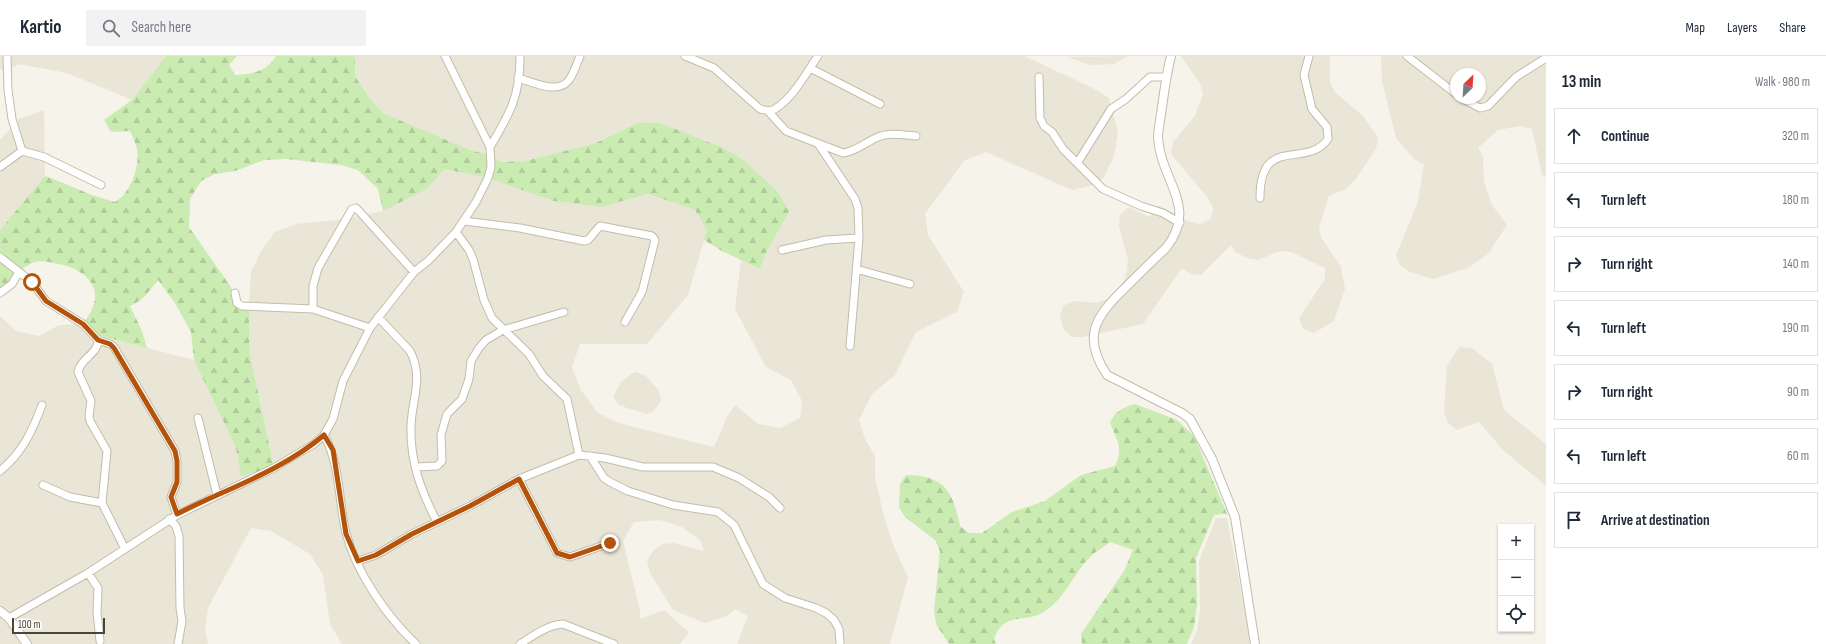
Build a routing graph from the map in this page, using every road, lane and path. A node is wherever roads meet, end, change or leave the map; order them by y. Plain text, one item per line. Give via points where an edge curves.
1 (7, 56) edge
2 (445, 56) edge
3 (520, 56) edge
4 (580, 56) edge
5 (685, 56) edge
6 (818, 56) edge
7 (1171, 56) edge
8 (1309, 56) edge
9 (1407, 56) edge
10 (1546, 58) edge
11 (810, 68) junction
12 (1039, 77) dead end
13 (1166, 77) junction
14 (518, 78) junction
15 (1450, 89) edge
16 (880, 104) dead end
17 (1472, 104) edge
18 (768, 111) junction
19 (916, 136) dead end
20 (819, 145) junction
21 (490, 147) junction
22 (22, 151) junction
23 (1078, 162) junction
24 (0, 167) edge
25 (101, 185) dead end
26 (1260, 198) dead end
27 (464, 221) junction
28 (1180, 223) junction
29 (456, 232) junction
30 (859, 238) junction
31 (782, 250) dead end
32 (0, 257) edge
33 (856, 269) junction
34 (19, 272) junction
35 (414, 272) junction
36 (910, 284) dead end
37 (0, 293) edge
38 (235, 293) dead end
39 (313, 309) junction
40 (564, 312) dead end
41 (378, 317) junction
42 (625, 322) dead end
43 (370, 328) junction
44 (503, 330) junction
45 (98, 340) junction
46 (850, 346) dead end
47 (42, 405) dead end
48 (198, 418) dead end
49 (324, 435) junction
50 (578, 456) junction
51 (590, 456) junction
52 (416, 467) junction
53 (0, 471) edge
54 (519, 479) junction
55 (43, 485) dead end
56 (217, 495) junction
57 (102, 504) junction
58 (780, 508) dead end
59 (177, 514) junction
60 (169, 519) junction
61 (437, 522) junction
62 (610, 543) dead end
63 (125, 549) junction
64 (358, 561) junction
65 (88, 573) junction
66 (0, 611) edge
67 (8, 618) junction
68 (100, 641) dead end
69 (27, 644) edge
70 (178, 644) edge
71 (416, 644) edge
72 (520, 644) edge
73 (614, 644) edge
74 (840, 644) edge
75 (1255, 644) edge

1 - 22 street via 12,118
2 - 21 street
3 - 14 street
4 - 14 street via 570,79 557,87
5 - 18 street via 714,68 760,109
6 - 11 street
7 - 13 street
8 - 26 street via 1304,75 1312,109 1327,127 1328,139 1313,149 1272,160 1262,175
9 - 15 street
10 - 17 street via 1516,77 1488,106 1480,108
11 - 16 street
11 - 18 street via 791,94 775,109
12 - 23 street via 1040,118 1063,149
13 - 23 street via 1150,77 1111,109
13 - 28 street via 1158,136 1159,151 1180,209
14 - 21 street via 513,106
18 - 20 street via 786,131
19 - 20 street via 886,134 843,154
20 - 30 street via 855,199 858,208
21 - 27 street via 491,167 488,178
22 - 24 street
22 - 25 street via 44,157
23 - 28 street via 1103,189 1163,213
27 - 29 street
27 - 42 street via 520,228 584,241 588,240 600,226 652,236 655,240 642,292
28 - 75 street via 1166,248 1104,308 1094,328 1095,351 1107,375 1182,413 1190,419 1198,432 1212,459 1235,517
29 - 35 street
29 - 44 street via 473,259 488,310
30 - 31 street via 826,240
30 - 33 street
32 - 34 street
33 - 36 street
33 - 46 street
34 - 37 street via 12,284
34 - 45 street via 32,282 46,301 83,324
35 - 39 street via 359,211 356,208 352,209 316,272
35 - 41 street
38 - 39 street via 237,303 242,306
39 - 43 street
40 - 44 street
41 - 43 street
41 - 52 street via 410,351 418,373 411,426
43 - 49 street via 343,381 334,418
44 - 50 street via 529,354 543,376 567,399
44 - 52 street via 486,340 471,361 468,386 457,405 447,414 441,435 440,463 437,466
45 - 57 street via 96,348 81,363 78,372 91,401 90,421 107,451
45 - 59 street via 114,348 175,451 177,482 171,497
47 - 53 street via 32,433 23,448
48 - 56 street
49 - 56 street via 314,444 274,468
49 - 64 street via 333,450 346,534
50 - 51 street
50 - 54 street
51 - 58 street via 643,467 713,467 739,478 769,497
51 - 74 street via 604,478 628,491 673,505 718,512 727,518 744,542 763,584 785,598 826,613 839,629
52 - 61 street via 419,485
54 - 61 street
54 - 62 street via 557,553 570,557
55 - 57 street via 70,497
56 - 59 street
57 - 63 street
59 - 60 street
60 - 63 street
60 - 70 street via 176,526 179,536 182,621
61 - 64 street via 376,555
63 - 65 street
64 - 71 street via 378,599 404,633
65 - 67 street
65 - 68 street via 98,588 96,612
66 - 67 street
67 - 69 street
72 - 73 street via 556,624 572,627

